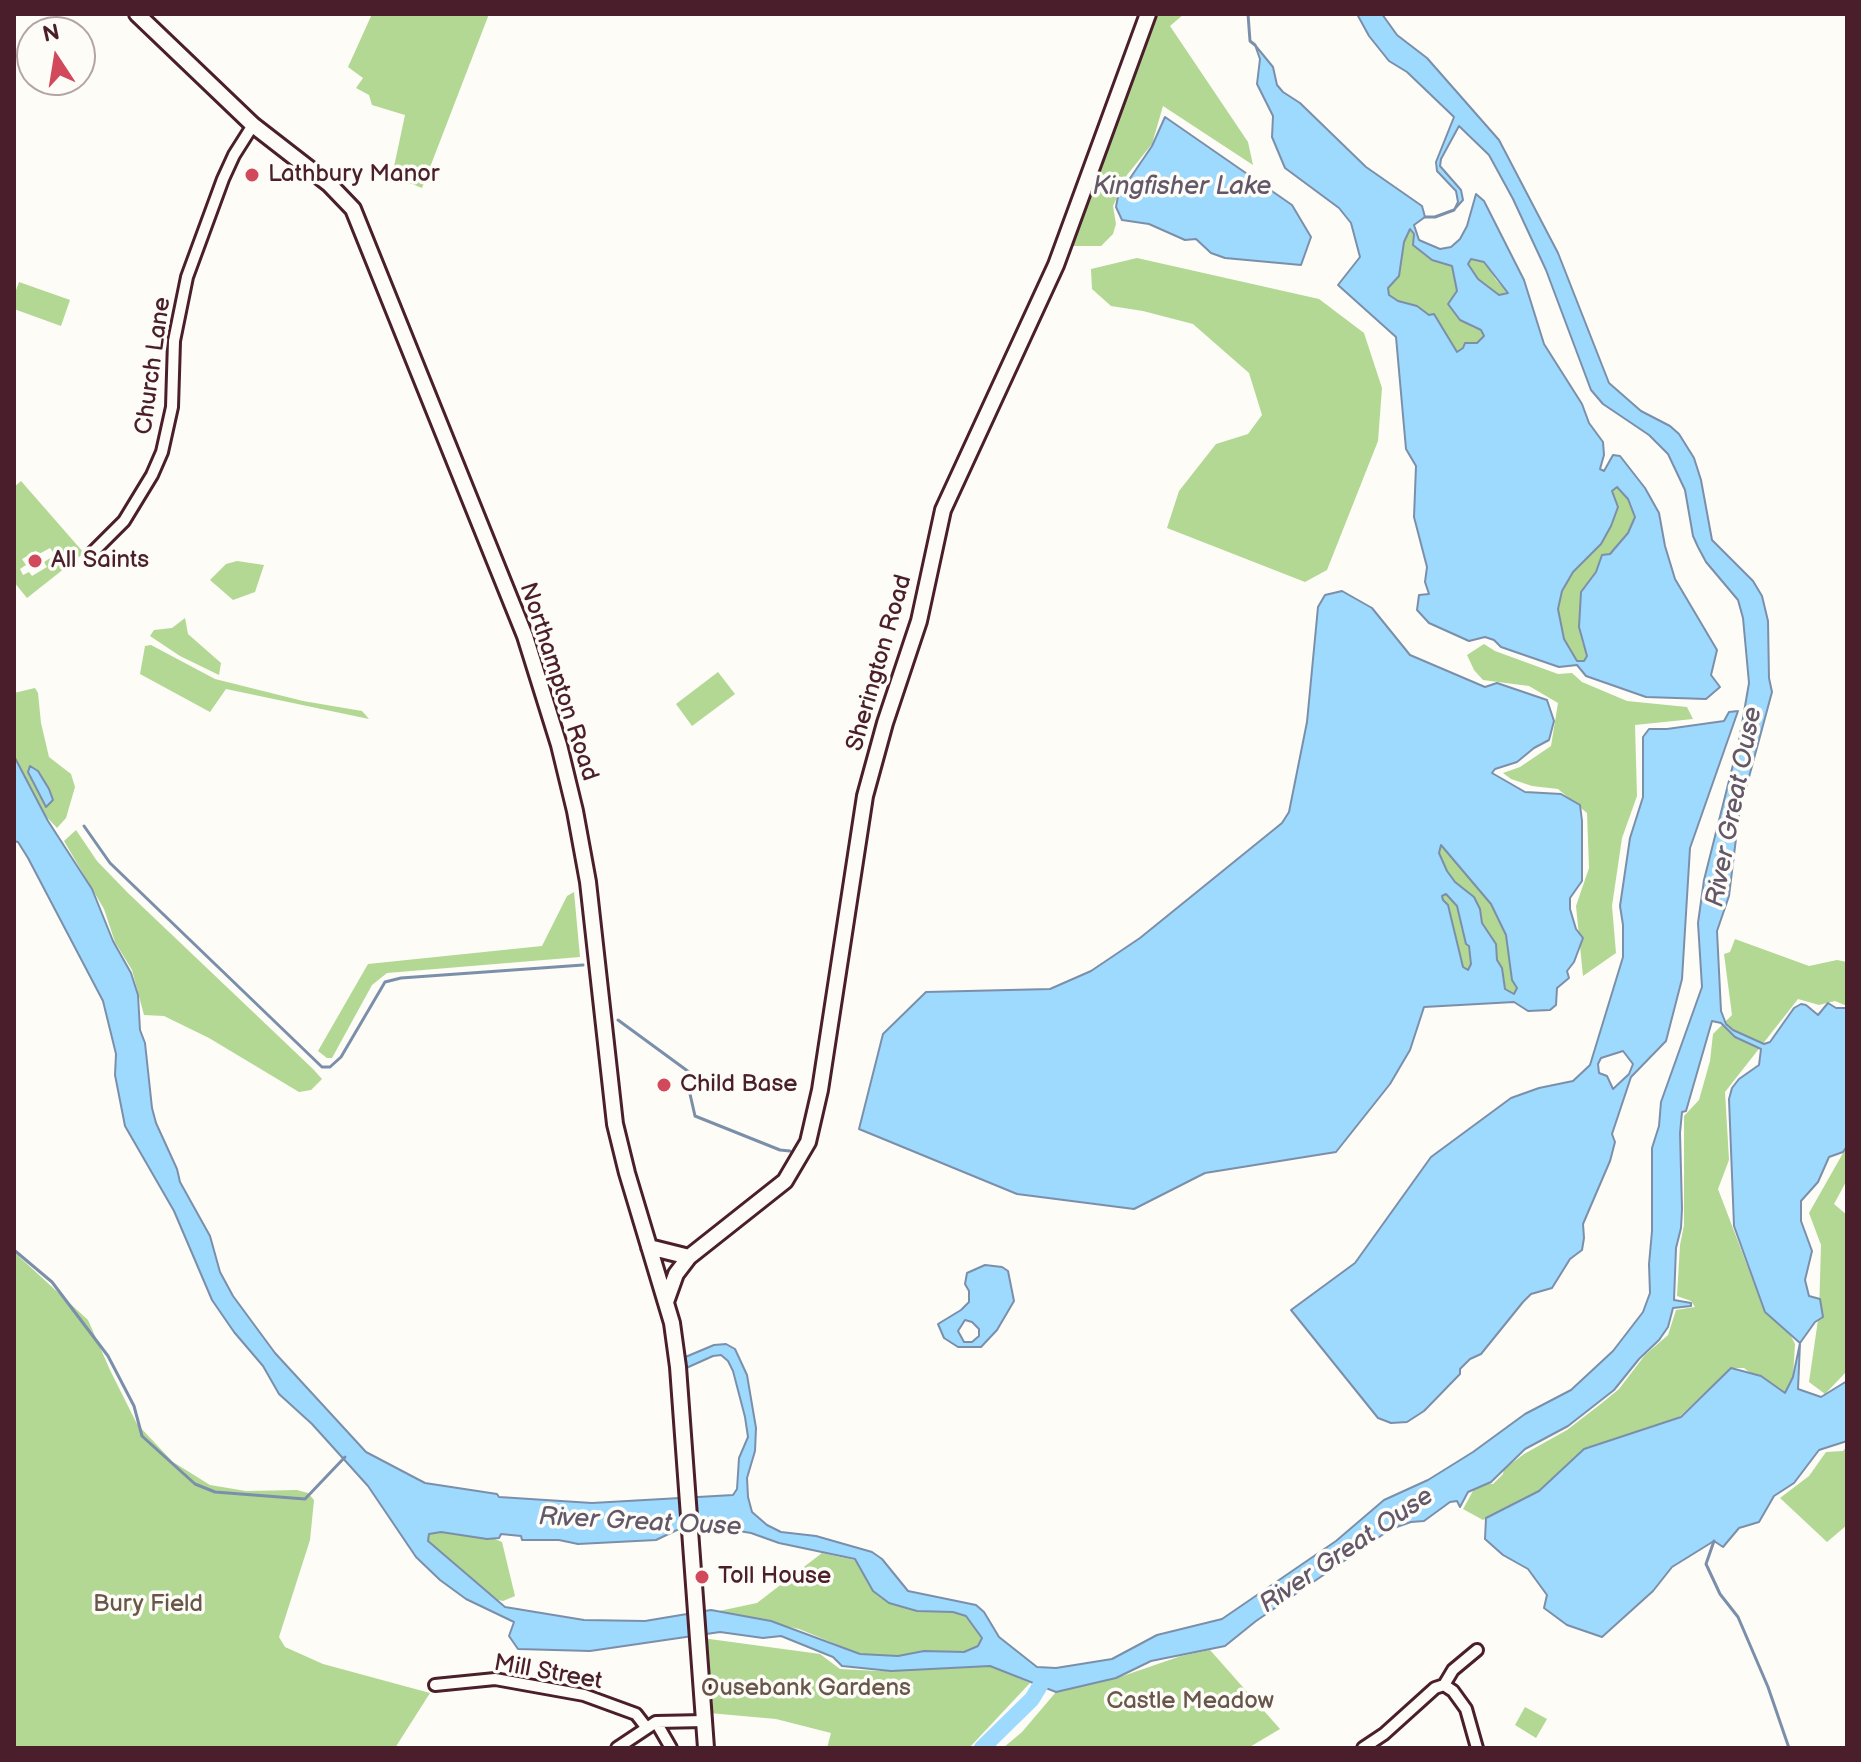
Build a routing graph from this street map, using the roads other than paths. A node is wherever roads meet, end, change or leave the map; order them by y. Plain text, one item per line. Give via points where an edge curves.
1 (137, 14) edge
2 (1148, 14) edge
3 (253, 125) junction
4 (90, 555) dead end
5 (649, 1247) junction
6 (689, 1257) junction
7 (665, 1303) junction
8 (1477, 1650) dead end
9 (435, 1685) dead end
10 (1444, 1685) junction
11 (705, 1721) junction
12 (651, 1724) junction
13 (617, 1748) edge
14 (671, 1748) edge
15 (706, 1748) edge
16 (1363, 1748) edge
17 (1477, 1748) edge

1 - 3 main road, Northampton Road
2 - 6 main road, Sherington Road via 1056,265 943,510 919,621 865,796 808,1142 785,1181
3 - 4 street, Church Lane via 223,179 187,277 162,452 124,521
3 - 5 main road, Northampton Road via 353,209 525,636 575,811 615,1124
5 - 6 main road
5 - 7 main road, Northampton Road
6 - 7 main road, Sherington Road
7 - 11 main road, Northampton Road via 678,1367
8 - 10 street
9 - 12 street, Mill Street via 495,1679 584,1695
10 - 16 street
10 - 17 street via 1466,1709
11 - 12 street
11 - 15 main road, Northampton Road
12 - 13 street
12 - 14 street

